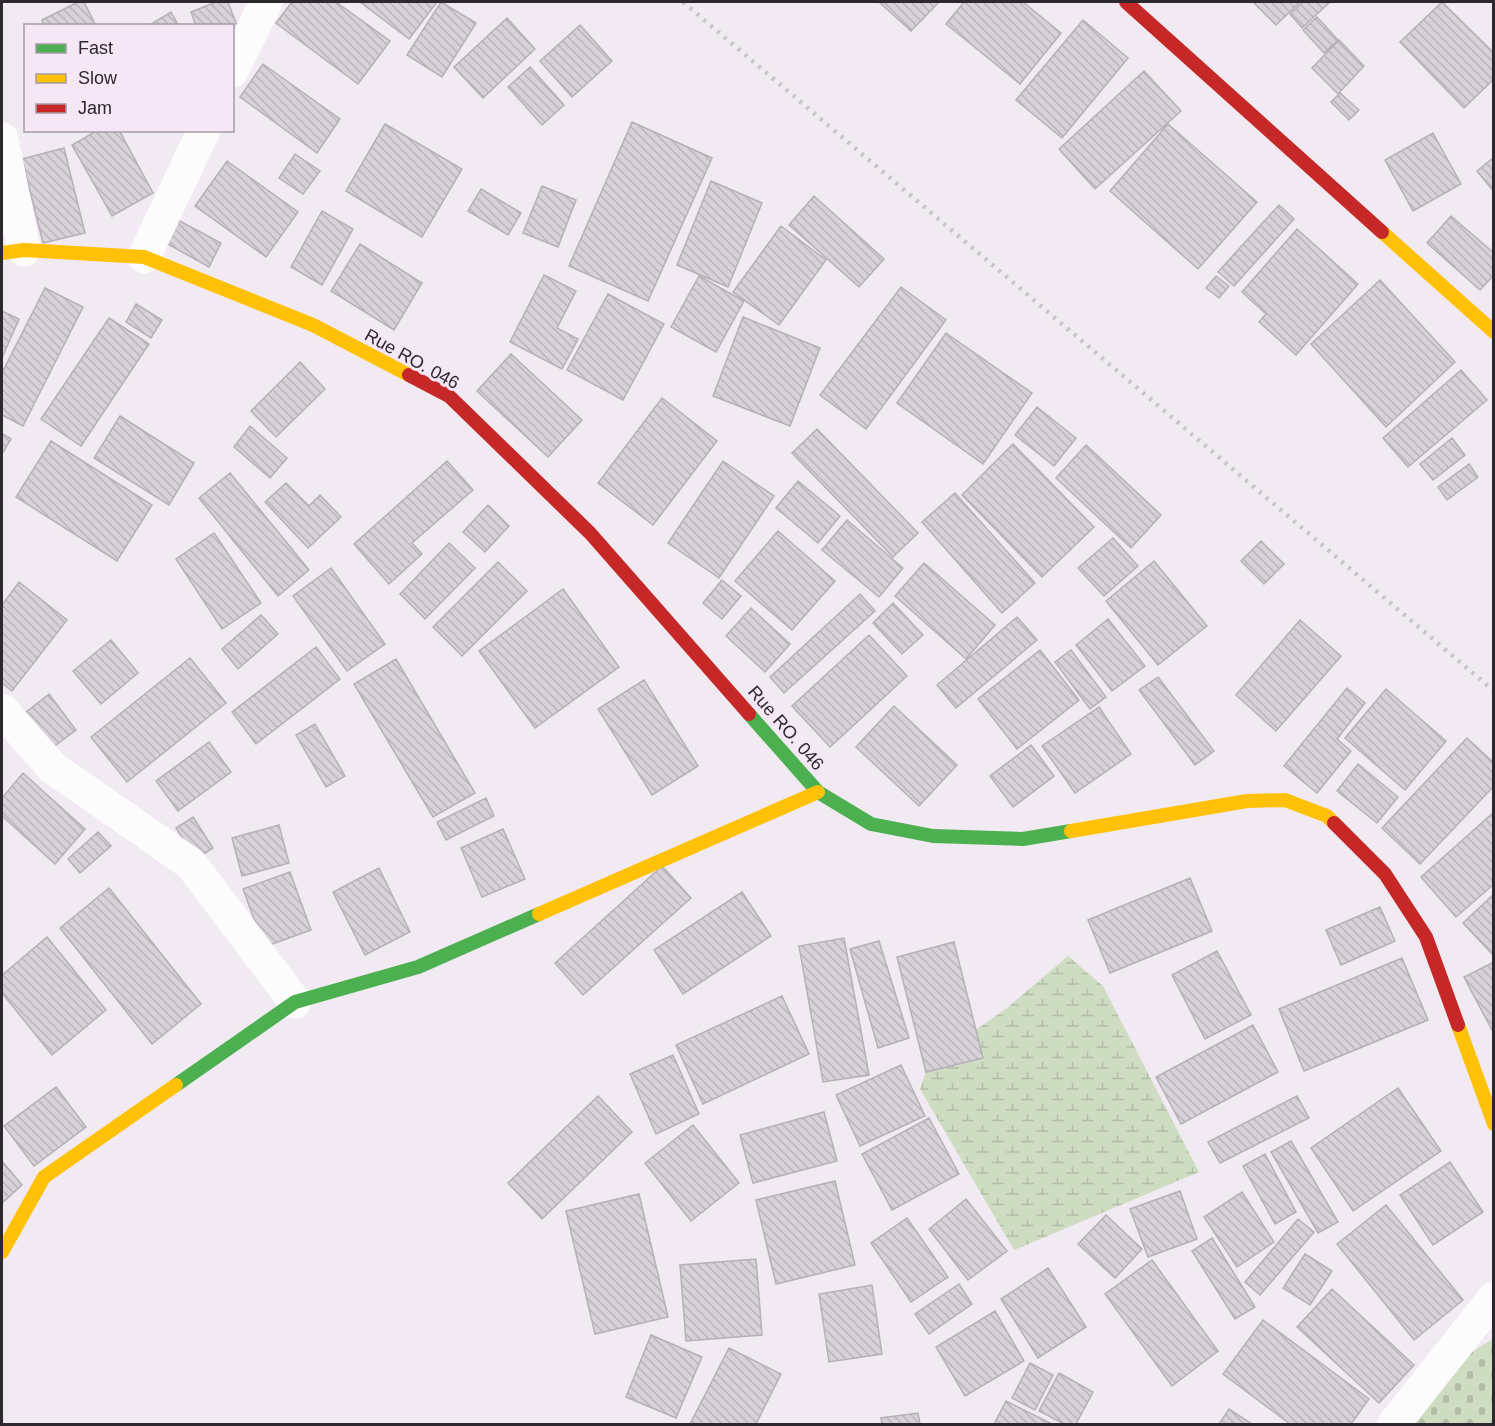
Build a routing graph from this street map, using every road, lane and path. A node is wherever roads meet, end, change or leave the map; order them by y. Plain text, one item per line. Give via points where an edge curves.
1 (266, 2) edge
2 (1126, 2) edge
3 (234, 67) edge
4 (203, 132) edge
5 (2, 139) edge
6 (13, 252) edge
7 (144, 257) junction
8 (1494, 333) edge
9 (2, 710) edge
10 (818, 792) junction
11 (295, 1002) junction
12 (1494, 1124) edge
13 (2, 1252) edge
14 (1494, 1298) edge
15 (1394, 1425) edge

1 - 3 street
2 - 8 street
4 - 7 street
5 - 6 street
6 - 7 street, Rue RO. 046
7 - 10 street, Rue RO. 046 via 313,325 449,396 590,533
9 - 11 street via 53,768 190,864
10 - 11 street via 418,967
10 - 12 street, Rue RO. 046 via 871,824 933,836 1023,839 1247,801 1285,800 1327,816 1385,874 1426,937
11 - 13 street via 44,1177
14 - 15 street

